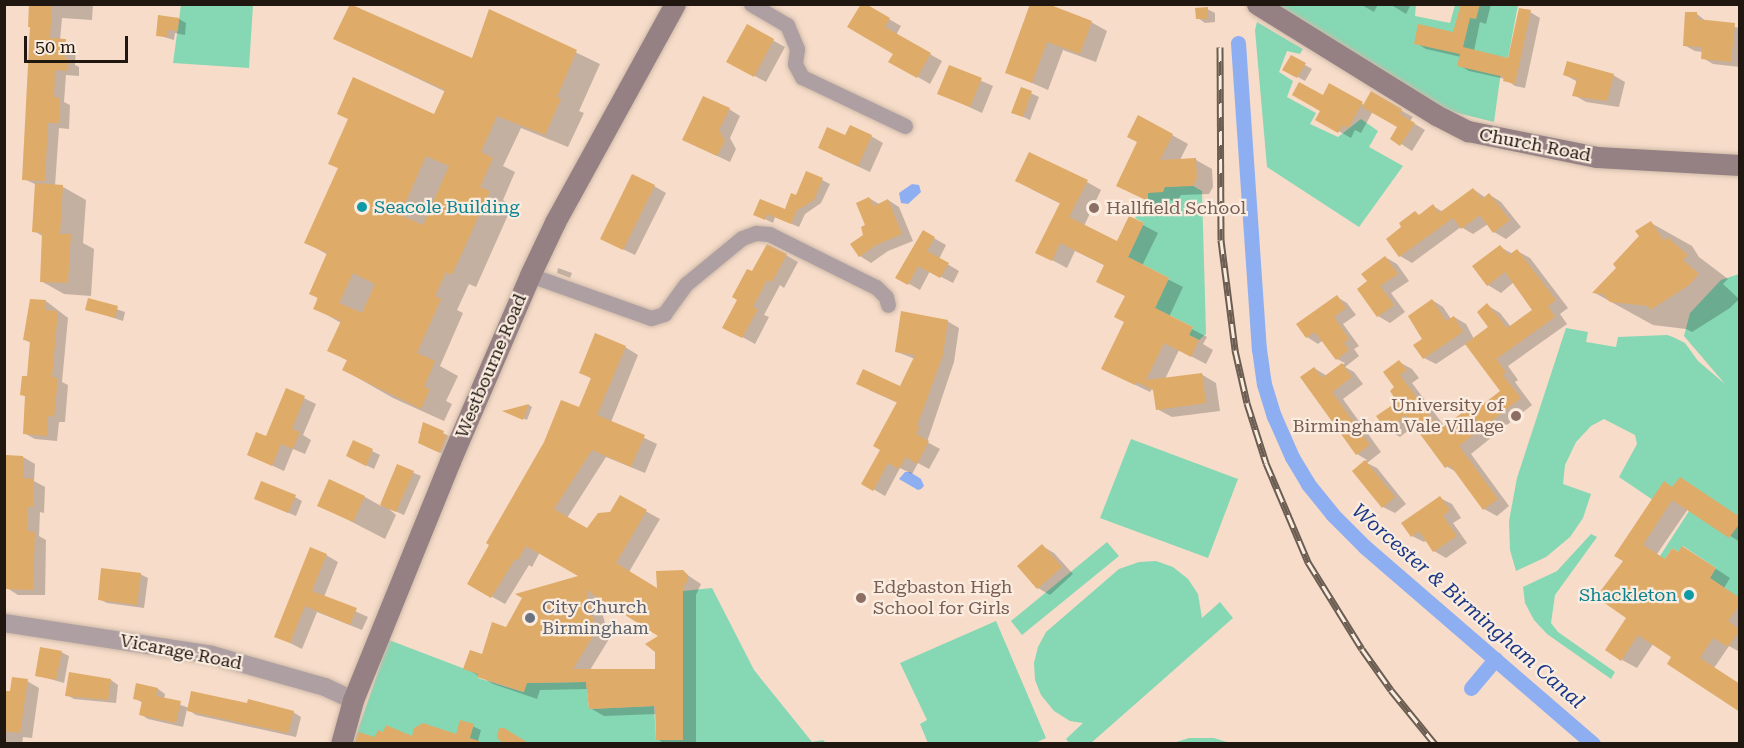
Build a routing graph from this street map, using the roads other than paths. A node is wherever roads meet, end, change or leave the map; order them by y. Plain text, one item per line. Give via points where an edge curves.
1 (675, 4) edge
2 (751, 4) edge
3 (1257, 4) edge
4 (905, 126) dead end
5 (1740, 165) edge
6 (530, 275) junction
7 (888, 305) dead end
8 (4, 623) edge
9 (353, 700) junction
10 (341, 744) edge

1 - 6 main road, Westbourne Road
2 - 4 street via 787,26 797,49 795,64 802,77
3 - 5 main road, Church Road via 1468,131 1597,157
6 - 7 street via 651,318 664,314 686,284 742,238 769,234 848,279 876,286
6 - 9 main road, Westbourne Road
8 - 9 street, Vicarage Road via 212,655 325,687
9 - 10 main road, Westbourne Road

